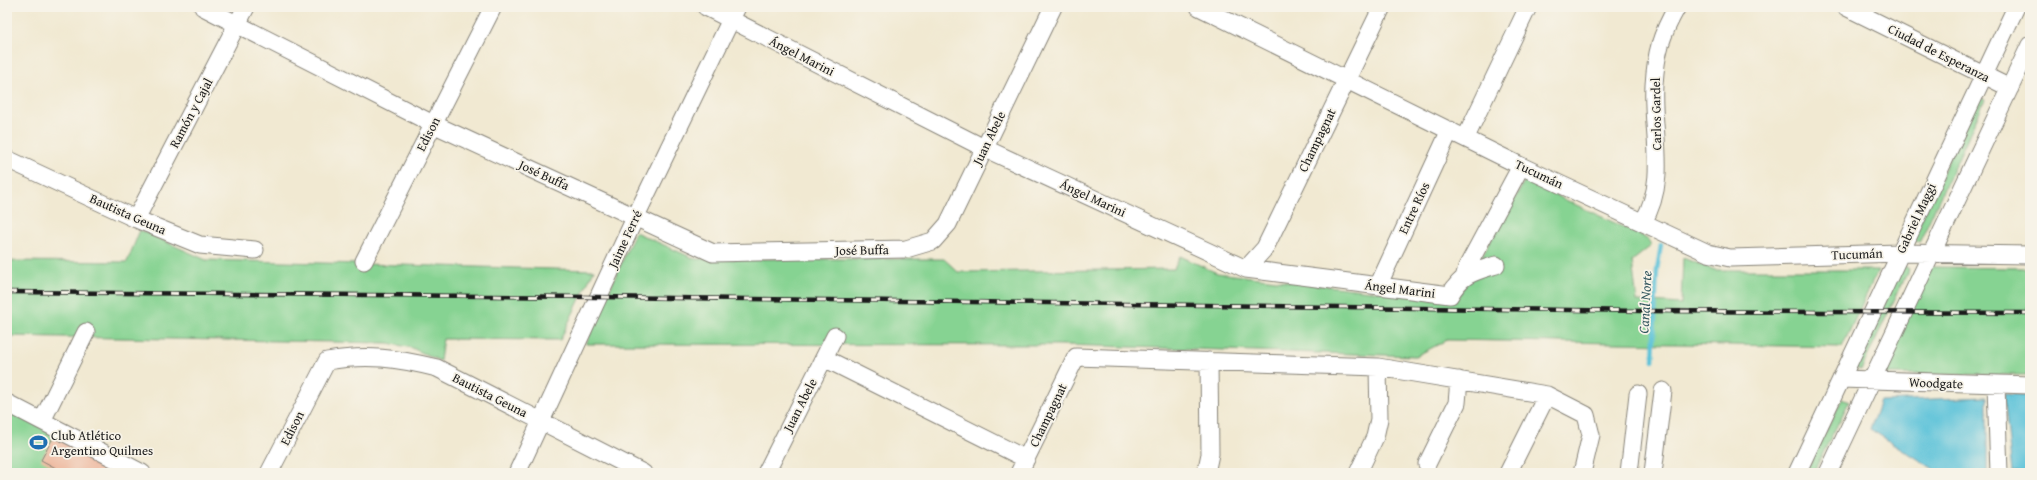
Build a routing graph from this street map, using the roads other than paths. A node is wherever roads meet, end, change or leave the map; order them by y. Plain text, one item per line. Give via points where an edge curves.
1 (203, 7) edge
2 (246, 7) edge
3 (493, 7) edge
4 (706, 7) edge
5 (1053, 7) edge
6 (1382, 7) edge
7 (1528, 7) edge
8 (1677, 7) edge
9 (2016, 7) edge
10 (1208, 9) edge
11 (1857, 9) edge
12 (734, 13) edge
13 (237, 25) junction
14 (2030, 45) edge
15 (1984, 76) junction
16 (1346, 79) junction
17 (2010, 88) junction
18 (433, 124) junction
19 (1450, 130) junction
20 (1466, 137) junction
21 (984, 148) junction
22 (7, 159) edge
23 (1522, 166) junction
24 (635, 218) junction
25 (136, 219) junction
26 (1642, 222) junction
27 (906, 249) joint
28 (255, 250) dead end
29 (1900, 253) junction
30 (1931, 254) junction
31 (2030, 255) edge
32 (364, 260) dead end
33 (1496, 265) dead end
34 (1246, 269) junction
35 (1464, 278) junction
36 (1378, 286) junction
37 (86, 332) dead end
38 (835, 336) dead end
39 (824, 358) junction
40 (326, 361) joint
41 (1209, 361) junction
42 (1378, 367) junction
43 (1841, 379) junction
44 (1459, 380) junction
45 (1872, 381) junction
46 (1996, 385) junction
47 (2030, 385) edge
48 (1663, 391) dead end
49 (1638, 394) dead end
50 (1547, 395) junction
51 (7, 403) edge
52 (42, 421) junction
53 (541, 422) junction
54 (1427, 464) dead end
55 (1023, 466) edge
56 (142, 473) edge
57 (269, 473) edge
58 (517, 473) edge
59 (642, 473) edge
60 (766, 473) edge
61 (1206, 473) edge
62 (1358, 473) edge
63 (1508, 473) edge
64 (1582, 473) edge
65 (1628, 473) edge
66 (1653, 473) edge
67 (1797, 473) edge
68 (1828, 473) edge
69 (1999, 473) edge

1 - 13 street, José Buffa
2 - 13 street, Ramón y Cajal
3 - 18 street, Edison
4 - 12 street, Ángel Marini
5 - 21 street, Juan Abele
6 - 16 street, Champagnat
7 - 20 street
8 - 26 street, Carlos Gardel via 1664,31 1657,56 1654,86 1658,181 1651,207
9 - 15 street, Gabriel Maggi
10 - 16 street, Tucumán
11 - 15 street, Ciudad de Esperanza
12 - 21 street, Ángel Marini
12 - 24 street, Jaime Ferré
13 - 18 street, José Buffa
13 - 25 street, Ramón y Cajal
14 - 17 street
15 - 17 street, Ciudad de Esperanza
15 - 29 street, Gabriel Maggi
16 - 19 street, Tucumán
16 - 34 street, Champagnat via 1265,248
17 - 30 street
18 - 24 street, José Buffa
18 - 32 street, Edison
19 - 20 street, Tucumán
19 - 36 street, Entre Ríos
20 - 23 street, Tucumán
21 - 27 street, Juan Abele via 948,224 933,241
21 - 34 street, Ángel Marini
22 - 25 street, Bautista Geuna
23 - 26 street, Tucumán
23 - 35 street via 1467,267
24 - 27 street, José Buffa via 713,253
24 - 53 street, Jaime Ferré
25 - 28 street, Bautista Geuna via 200,245
26 - 29 street, Tucumán via 1708,253 1730,258
29 - 30 street
29 - 43 street, Gabriel Maggi
30 - 31 street
30 - 45 street
33 - 35 street, Ángel Marini via 1473,272
34 - 36 street, Ángel Marini
35 - 36 street, Ángel Marini via 1457,282 1450,295
37 - 52 street
38 - 39 street, Juan Abele
39 - 55 street
39 - 60 street, Juan Abele
40 - 53 street, Bautista Geuna via 353,356 382,357 437,368
40 - 57 street, Edison
41 - 42 street
41 - 55 street, Champagnat via 1076,357
41 - 61 street via 1210,454
42 - 44 street
42 - 62 street via 1376,437
43 - 45 street, Woodgate
43 - 67 street, Gabriel Maggi
44 - 50 street
44 - 54 street via 1457,403
45 - 46 street, Woodgate
45 - 68 street
46 - 47 street, Woodgate
46 - 69 street
48 - 66 street
49 - 65 street
50 - 63 street
50 - 64 street via 1586,415 1591,435
51 - 52 street
52 - 56 street
53 - 58 street, Jaime Ferré
53 - 59 street, Bautista Geuna

